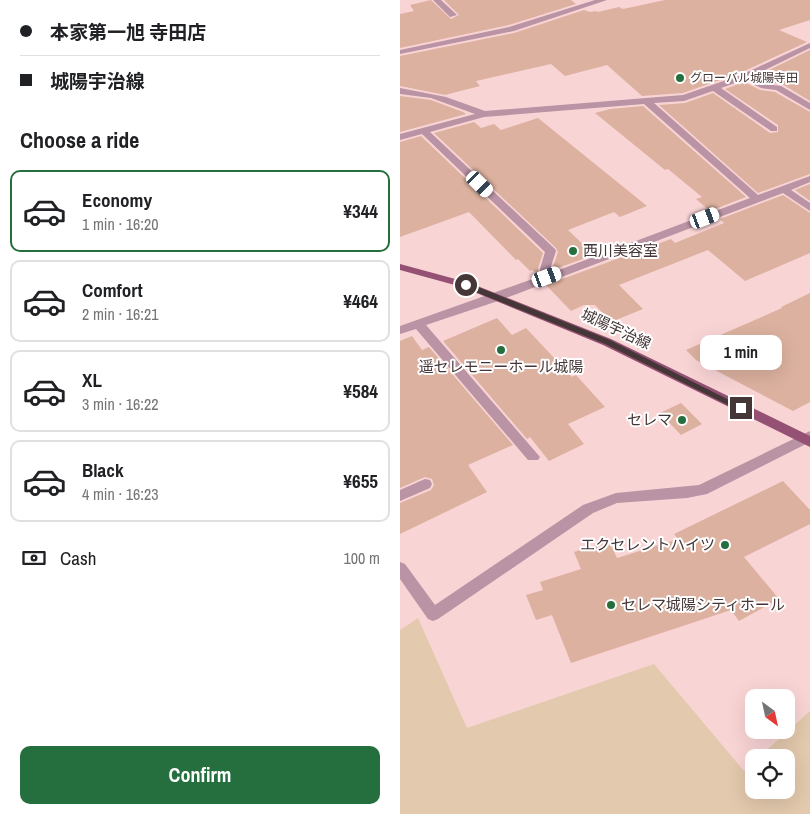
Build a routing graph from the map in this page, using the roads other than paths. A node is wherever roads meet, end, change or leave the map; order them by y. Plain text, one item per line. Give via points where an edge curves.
1 (437, 0) edge
2 (603, 0) edge
3 (453, 15) dead end
4 (810, 45) edge
5 (400, 52) edge
6 (744, 77) junction
7 (715, 88) junction
8 (400, 91) edge
9 (646, 102) junction
10 (810, 107) edge
11 (484, 114) junction
12 (774, 129) dead end
13 (423, 130) junction
14 (400, 137) edge
15 (810, 179) edge
16 (784, 189) junction
17 (757, 198) junction
18 (810, 208) edge
19 (400, 267) edge
20 (547, 277) junction
21 (497, 297) junction
22 (418, 323) junction
23 (400, 330) edge
24 (808, 439) edge
25 (533, 456) dead end
26 (425, 484) dead end
27 (400, 496) edge
28 (400, 568) edge

1 - 3 street
2 - 5 street via 511,29
4 - 6 street
6 - 7 street
6 - 10 street via 778,88
7 - 9 street via 684,98
7 - 12 street
8 - 11 street via 456,101
9 - 11 street
9 - 17 street
11 - 13 street
13 - 14 street
13 - 20 street via 551,252 545,269
15 - 16 street
16 - 17 street
16 - 18 street
17 - 20 street
19 - 21 main road, 城陽宇治線
20 - 21 street
21 - 22 street
21 - 24 main road, 城陽宇治線 via 607,342
22 - 23 street
22 - 25 street
24 - 28 street via 702,490 616,498 588,509 433,614
26 - 27 street

